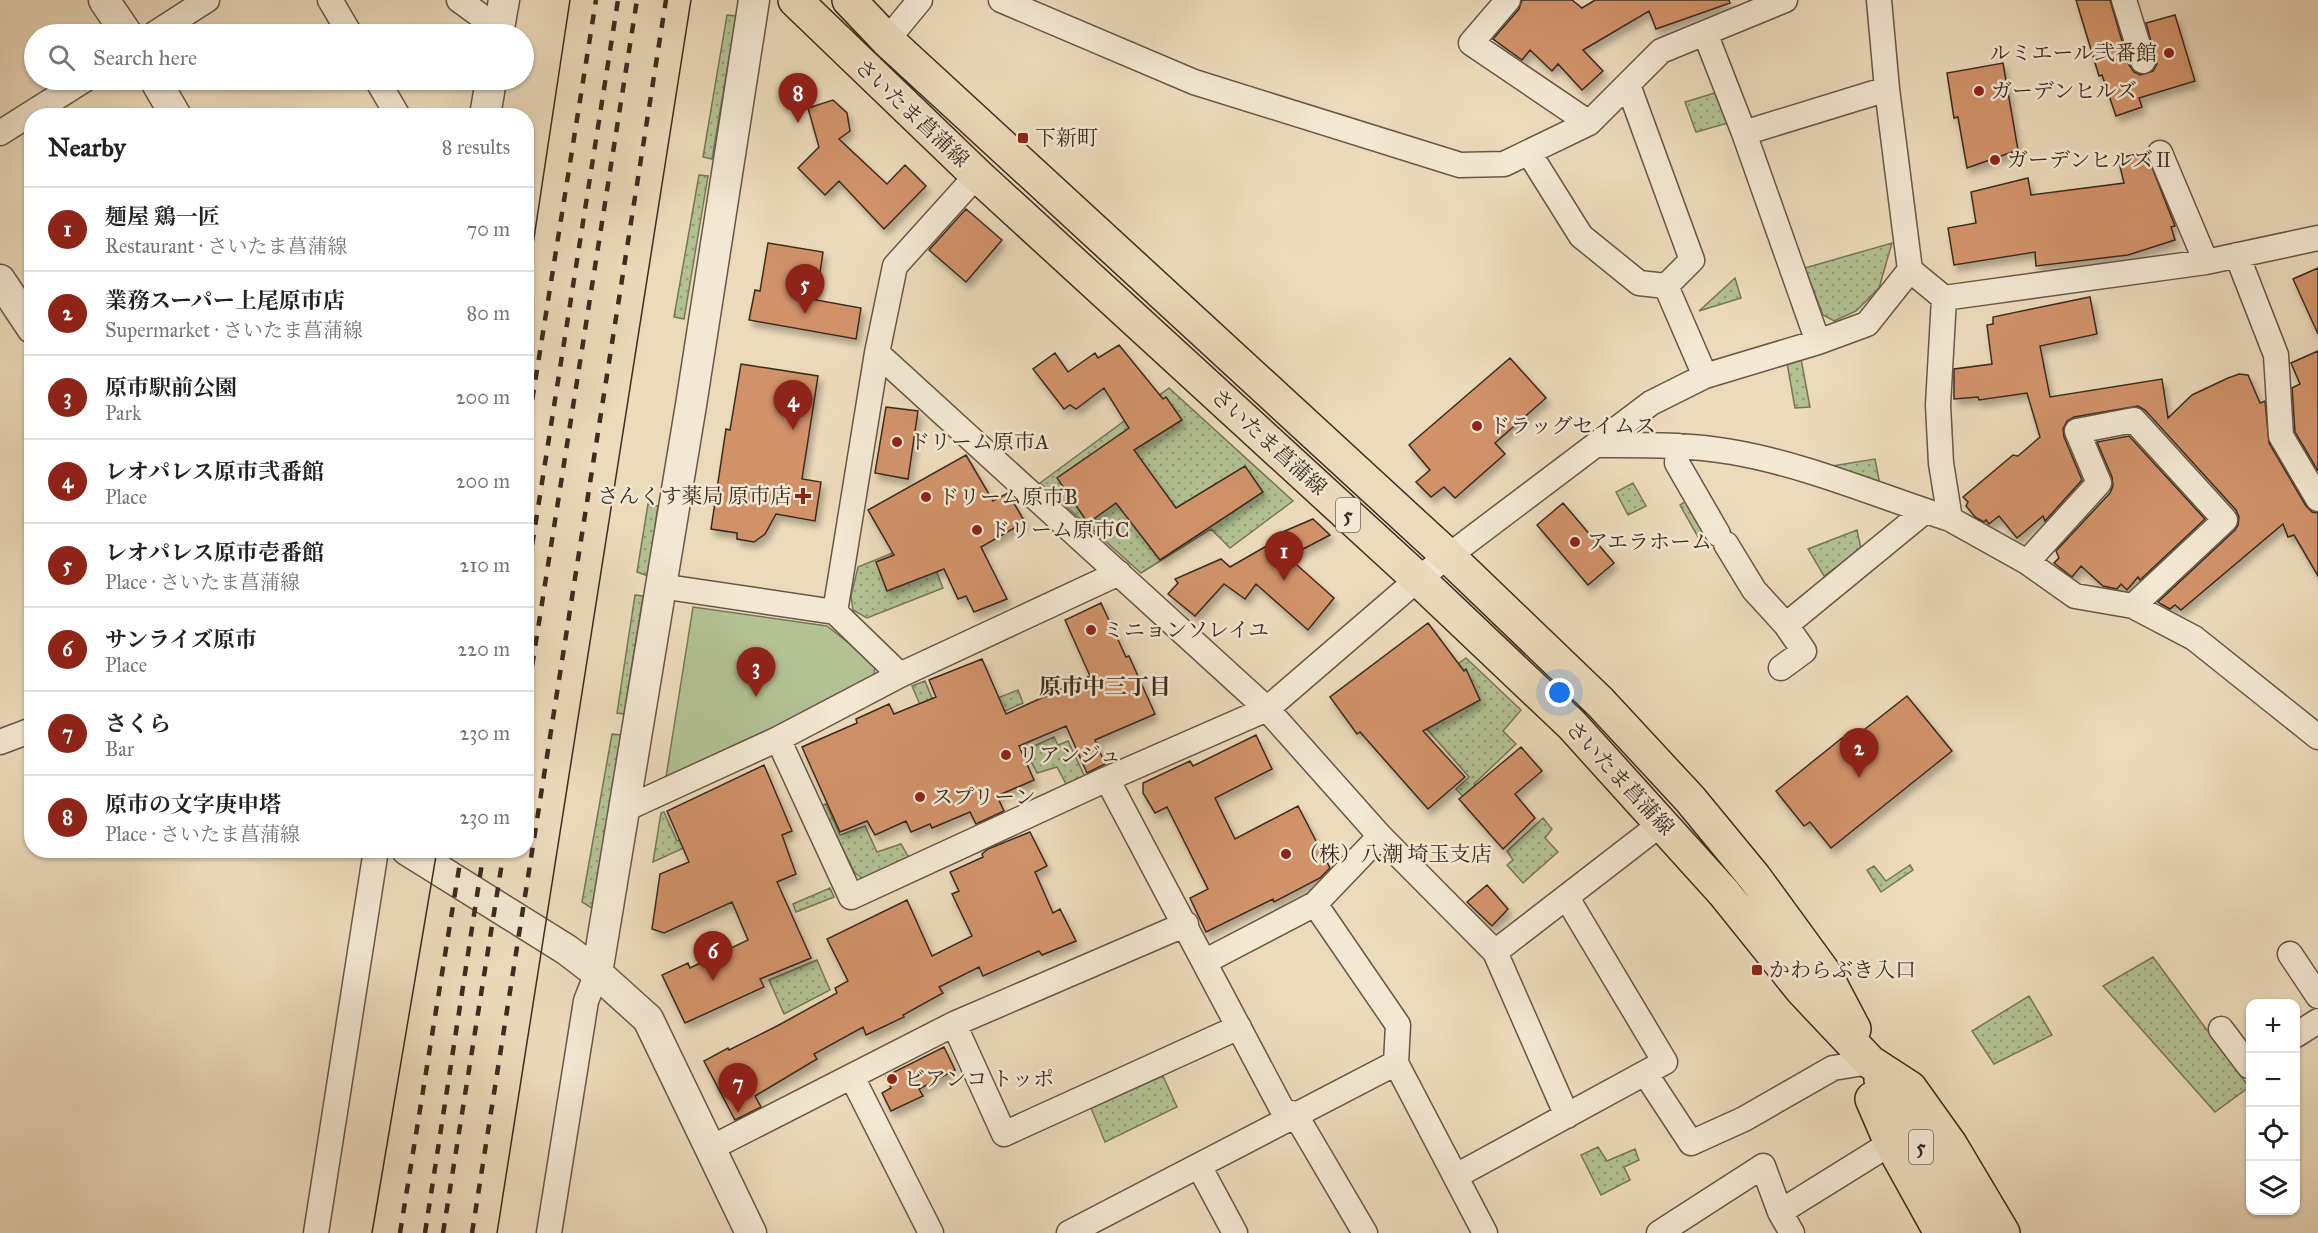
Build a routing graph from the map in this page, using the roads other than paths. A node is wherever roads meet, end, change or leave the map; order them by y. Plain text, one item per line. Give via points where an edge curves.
1 (104, 0) edge
2 (207, 0) edge
3 (330, 0) edge
4 (459, 0) edge
5 (754, 0) edge
6 (795, 0) edge
7 (849, 0) edge
8 (920, 0) edge
9 (1001, 0) edge
10 (1508, 0) edge
11 (1785, 0) edge
12 (1879, 0) edge
13 (2124, 0) edge
14 (1033, 6) edge
15 (500, 21) edge
16 (120, 24) edge
17 (170, 24) edge
18 (344, 24) edge
19 (1705, 33) junction
20 (887, 40) junction
21 (2143, 61) dead end
22 (1628, 85) junction
23 (1887, 89) junction
24 (68, 90) edge
25 (161, 90) edge
26 (382, 90) edge
27 (489, 90) edge
28 (40, 108) edge
29 (171, 108) edge
30 (393, 108) edge
31 (486, 108) edge
32 (24, 118) edge
33 (1589, 123) junction
34 (0, 133) edge
35 (1744, 133) junction
36 (1529, 153) junction
37 (2160, 153) dead end
38 (978, 175) junction
39 (2318, 238) edge
40 (2238, 255) junction
41 (2206, 262) junction
42 (1910, 270) junction
43 (0, 280) edge
44 (1666, 286) junction
45 (1944, 298) junction
46 (24, 316) edge
47 (1818, 342) junction
48 (877, 353) junction
49 (1705, 376) junction
50 (1596, 446) junction
51 (1678, 446) junction
52 (2318, 499) edge
53 (1925, 511) junction
54 (1950, 519) junction
55 (1448, 556) junction
56 (2027, 562) junction
57 (1119, 573) junction
58 (1418, 579) junction
59 (660, 586) junction
60 (2133, 606) junction
61 (835, 612) junction
62 (1786, 625) junction
63 (1781, 668) dead end
64 (900, 675) junction
65 (1267, 709) junction
66 (24, 732) edge
67 (2318, 737) edge
68 (1, 739) edge
69 (778, 739) junction
70 (1107, 779) junction
71 (623, 810) junction
72 (1662, 822) junction
73 (1380, 836) junction
74 (374, 858) edge
75 (420, 858) edge
76 (1567, 898) junction
77 (1315, 904) junction
78 (1186, 924) junction
79 (1495, 952) junction
80 (2290, 954) dead end
81 (1204, 962) junction
82 (597, 973) junction
83 (2318, 996) edge
84 (2318, 1021) edge
85 (954, 1024) junction
86 (1239, 1027) junction
87 (2221, 1029) dead end
88 (2300, 1032) edge
89 (1870, 1062) junction
90 (1396, 1063) junction
91 (2246, 1063) edge
92 (1645, 1073) junction
93 (852, 1077) junction
94 (1295, 1114) junction
95 (1568, 1116) junction
96 (1891, 1143) junction
97 (711, 1149) junction
98 (1199, 1166) junction
99 (1456, 1176) junction
100 (1780, 1212) junction
101 (316, 1233) edge
102 (549, 1233) edge
103 (752, 1233) edge
104 (931, 1233) edge
105 (1069, 1233) edge
106 (1234, 1233) edge
107 (1365, 1233) edge
108 (1485, 1233) edge
109 (1659, 1233) edge
110 (1792, 1233) edge
111 (1941, 1233) edge
112 (1972, 1233) edge
113 (2003, 1233) edge

1 - 16 street
2 - 17 street
3 - 18 street
4 - 15 street
5 - 59 street
6 - 38 main road, さいたま菖蒲線 / 5
7 - 20 main road, さいたま菖蒲線 / 5
8 - 20 street
9 - 14 street
10 - 33 street via 1471,43
11 - 19 street
12 - 23 street
13 - 21 street
14 - 36 street via 1194,82 1460,165 1504,164
19 - 22 street via 1661,51
19 - 35 street
20 - 55 main road, さいたま菖蒲線 / 5
22 - 33 street
22 - 44 street via 1692,260
23 - 35 street
23 - 42 street
24 - 28 street
25 - 29 street
26 - 30 street
27 - 31 street
32 - 34 street
33 - 36 street
35 - 47 street
36 - 44 street via 1581,236 1640,283
37 - 41 street
38 - 48 street via 895,266
38 - 58 main road, さいたま菖蒲線 / 5
39 - 40 street
40 - 41 street
40 - 52 street via 2276,355 2281,436
41 - 45 street
42 - 45 street
42 - 47 street via 1867,324
43 - 46 street
44 - 49 street
45 - 54 street via 1938,405 1941,463
47 - 49 street
48 - 57 street
48 - 61 street
49 - 50 street via 1651,403
50 - 51 street
50 - 55 street
51 - 53 street via 1732,452 1791,466
51 - 62 street via 1677,463 1722,539 1754,590
53 - 54 street
53 - 62 street
54 - 56 street
55 - 58 street
55 - 89 main road, さいたま菖蒲線 / 5 via 1600,702 1690,799 1826,974
56 - 60 street via 2075,596
56 - 60 street via 2098,483 2077,431 2134,420 2225,520
57 - 64 street
57 - 65 street
58 - 65 street
58 - 72 main road, さいたま菖蒲線 / 5 via 1572,725
59 - 61 street
59 - 71 street
60 - 67 street via 2194,638
61 - 64 street
62 - 63 street via 1804,651
64 - 69 street
65 - 70 street
65 - 73 street
66 - 68 street
69 - 70 street via 851,897
69 - 71 street
70 - 78 street
71 - 82 street
72 - 76 street
72 - 89 main road, さいたま菖蒲線 / 5 via 1802,990
73 - 77 street
73 - 79 street
74 - 101 street
75 - 82 street
76 - 79 street
76 - 92 street via 1665,1062
77 - 81 street
77 - 90 street via 1398,1025
78 - 81 street
78 - 85 street
79 - 95 street
80 - 83 street
81 - 86 street
82 - 97 street via 648,1019
82 - 102 street via 586,1001
84 - 88 street
85 - 86 street via 1004,1134
85 - 93 street
86 - 94 street via 1283,1111
87 - 91 street
89 - 92 street via 1833,1068 1744,1119 1690,1143
89 - 96 main road, 5 via 1872,1102
89 - 112 main road, さいたま菖蒲線 / 5
89 - 113 main road, 5 via 1910,1088 1950,1144
90 - 94 street
90 - 99 street
92 - 95 street
93 - 97 street
93 - 104 street
94 - 98 street
94 - 107 street
95 - 99 street
96 - 100 street
96 - 111 main road, 5
97 - 103 street
98 - 105 street
98 - 106 street
99 - 108 street
100 - 109 street via 1763,1166
100 - 110 street

